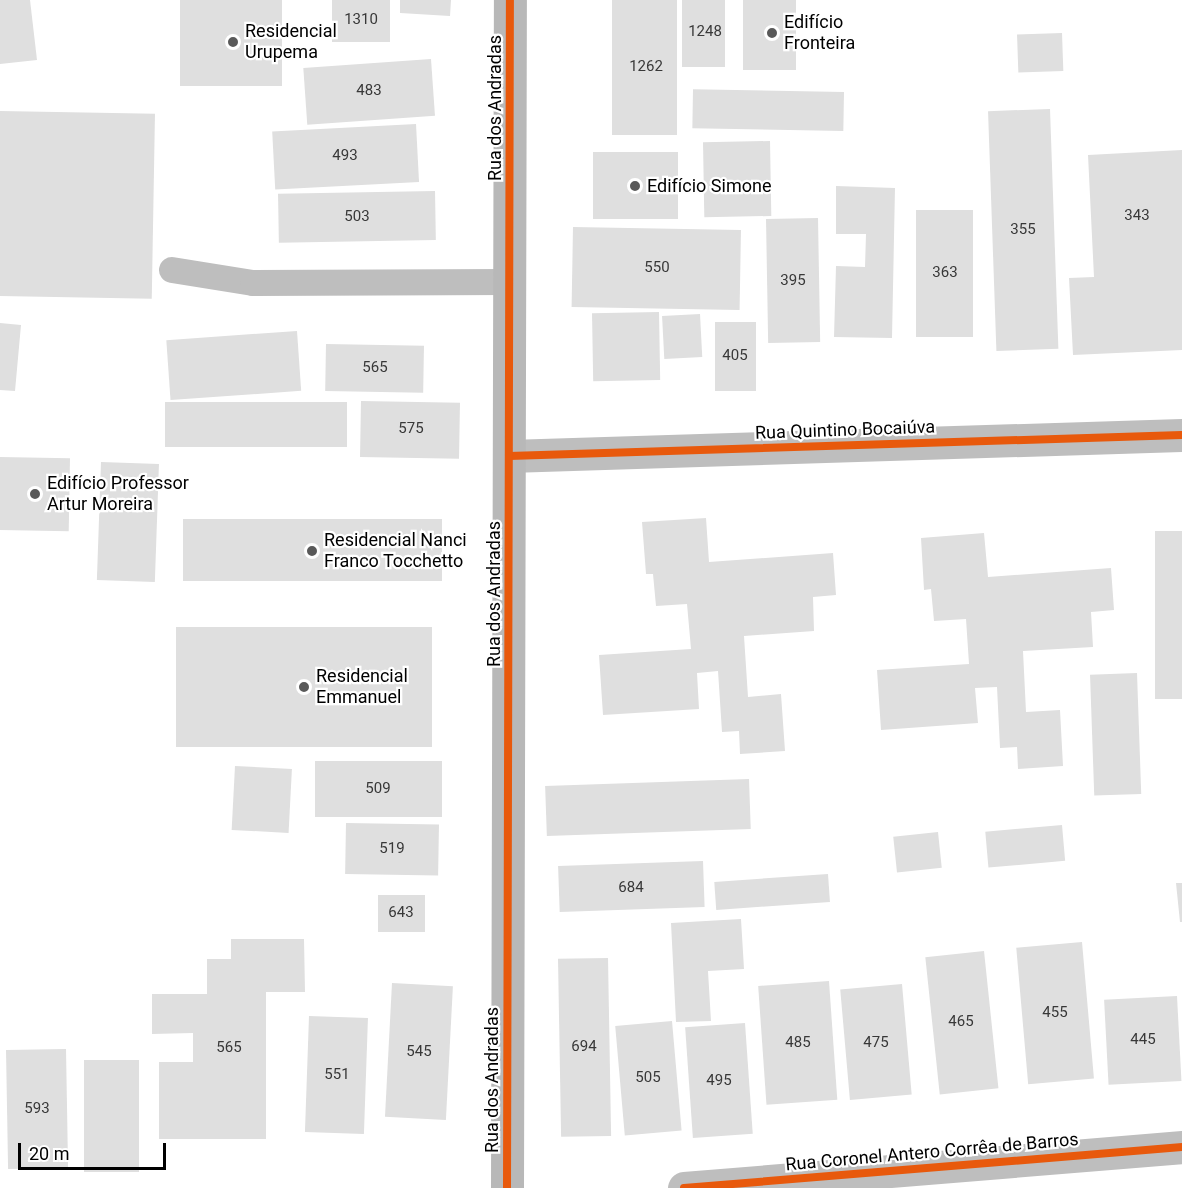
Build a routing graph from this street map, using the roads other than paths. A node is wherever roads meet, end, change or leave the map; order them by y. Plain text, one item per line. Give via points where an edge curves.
1 (510, 0) edge
2 (171, 270) dead end
3 (510, 282) junction
4 (1182, 435) edge
5 (509, 456) junction
6 (1182, 1147) edge
7 (507, 1188) edge
8 (684, 1188) edge

1 - 3 street, Rua dos Andradas
2 - 3 lane via 253,283
3 - 5 street, Rua dos Andradas
4 - 5 street, Rua Quintino Bocaiúva
5 - 7 street, Rua dos Andradas
6 - 8 street, Rua Coronel Antero Corrêa de Barros

